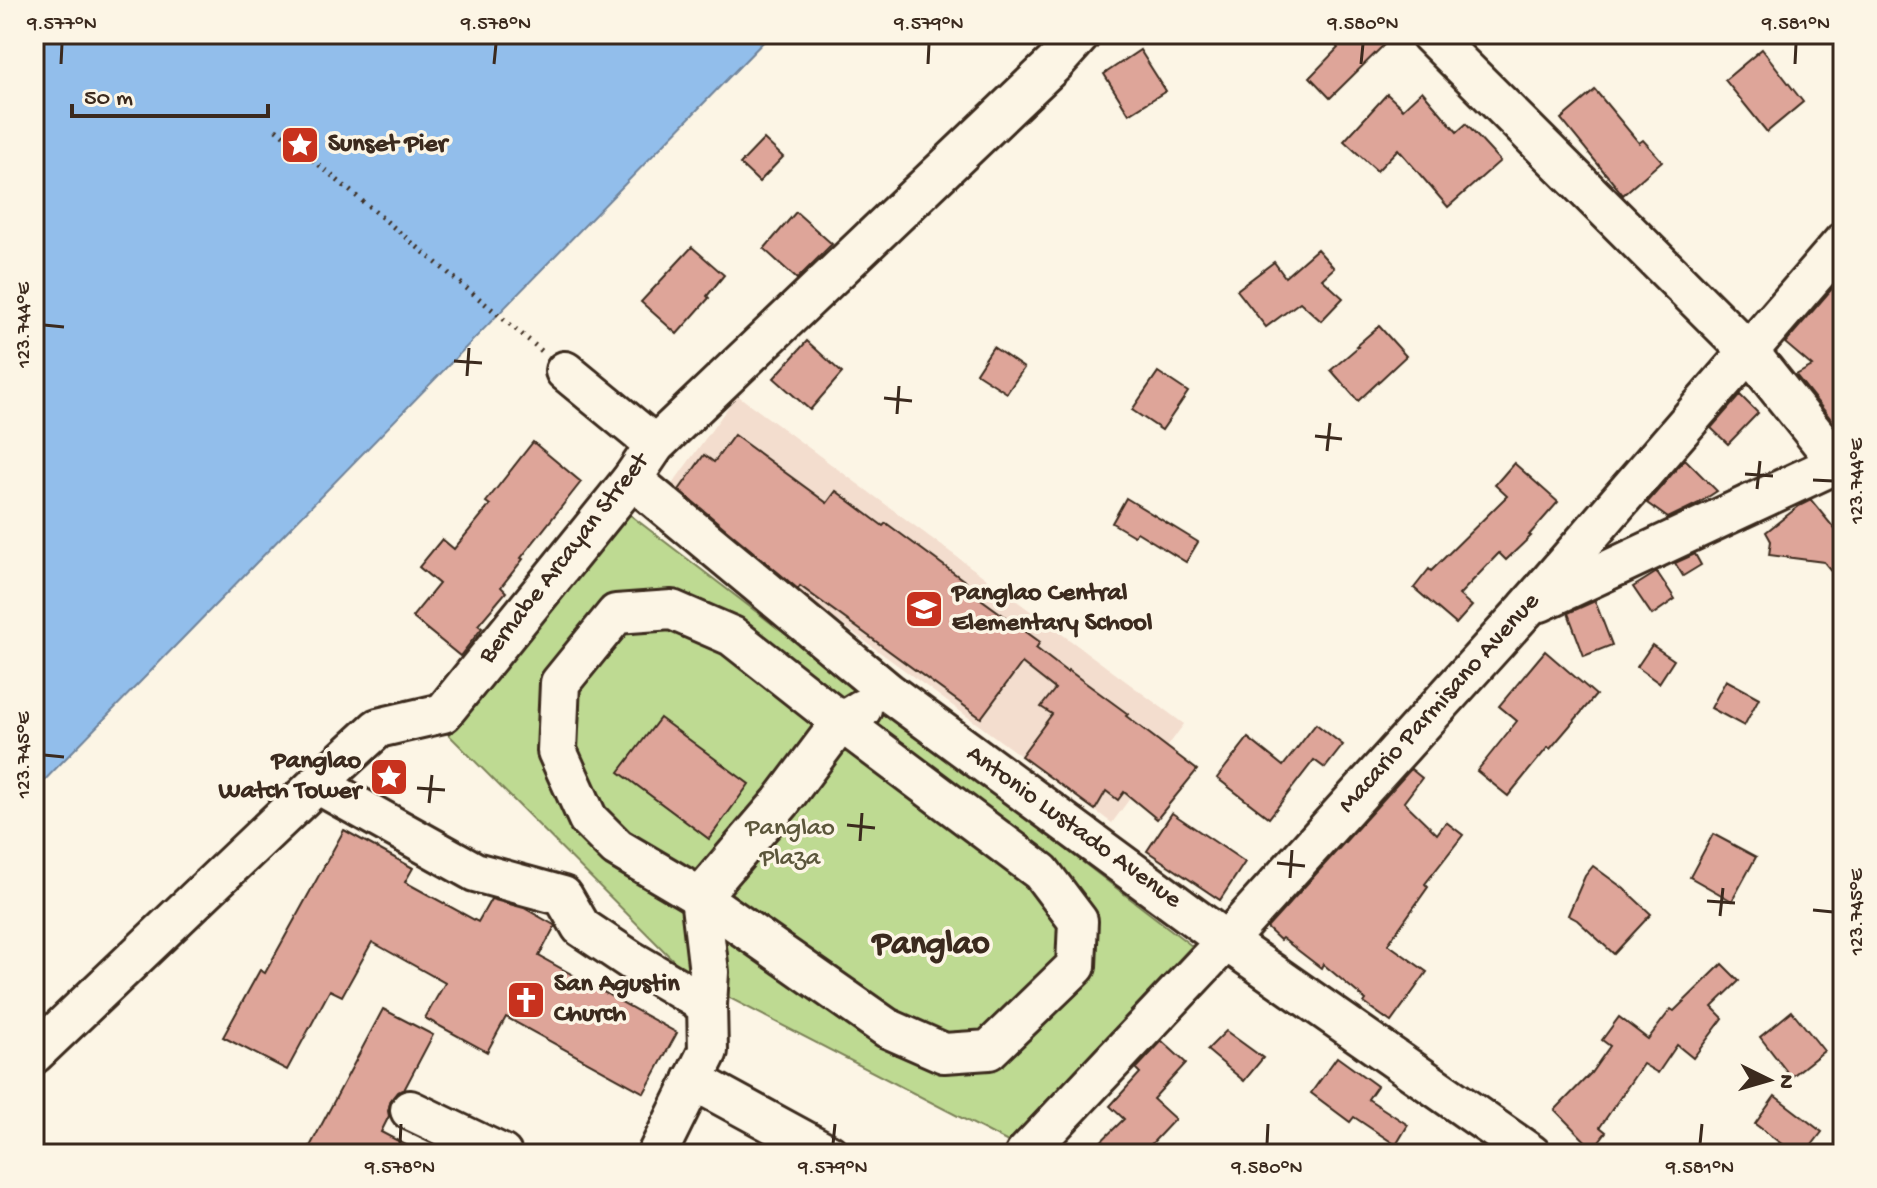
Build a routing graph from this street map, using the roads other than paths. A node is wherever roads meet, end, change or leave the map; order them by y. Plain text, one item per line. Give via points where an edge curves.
1 (1081, 34) edge
2 (1430, 34) edge
3 (1843, 242) edge
4 (1749, 352) junction
5 (565, 371) road end
6 (655, 445) junction
7 (1837, 453) edge
8 (632, 479) junction
9 (1526, 609) junction
10 (888, 692) junction
11 (841, 722) junction
12 (317, 784) junction
13 (700, 897) junction
14 (1226, 941) junction
15 (707, 1005) junction
16 (34, 1054) edge
17 (693, 1080) junction
18 (410, 1110) dead end
19 (502, 1154) edge
20 (657, 1154) edge
21 (829, 1154) edge
22 (1025, 1154) edge
23 (1531, 1154) edge

1 - 6 street, Bernabe Arcayan Street
2 - 4 street
3 - 4 street, Macario Parmisano Avenue
4 - 7 street
4 - 9 street, Macario Parmisano Avenue
5 - 6 street
6 - 8 street, Bernabe Arcayan Street
7 - 9 street
8 - 10 street, Antonio Lustado Avenue
8 - 12 street, Bernabe Arcayan Street via 443,713 378,728
9 - 14 street, Macario Parmisano Avenue
10 - 11 street
10 - 14 street, Antonio Lustado Avenue
11 - 13 street
11 - 13 street via 732,636 672,610 616,614 560,683 557,751 588,819 617,848
11 - 13 street via 1041,872 1078,921 1076,966 989,1050 944,1053 887,1028
12 - 15 street via 475,872 563,896 581,927
12 - 16 street, Bernabe Arcayan Street
13 - 15 street via 709,972
14 - 22 street, Macario Parmisano Avenue
14 - 23 street, Antonio Lustado Avenue
15 - 17 street via 708,1051
17 - 20 street
17 - 21 street
18 - 19 street

